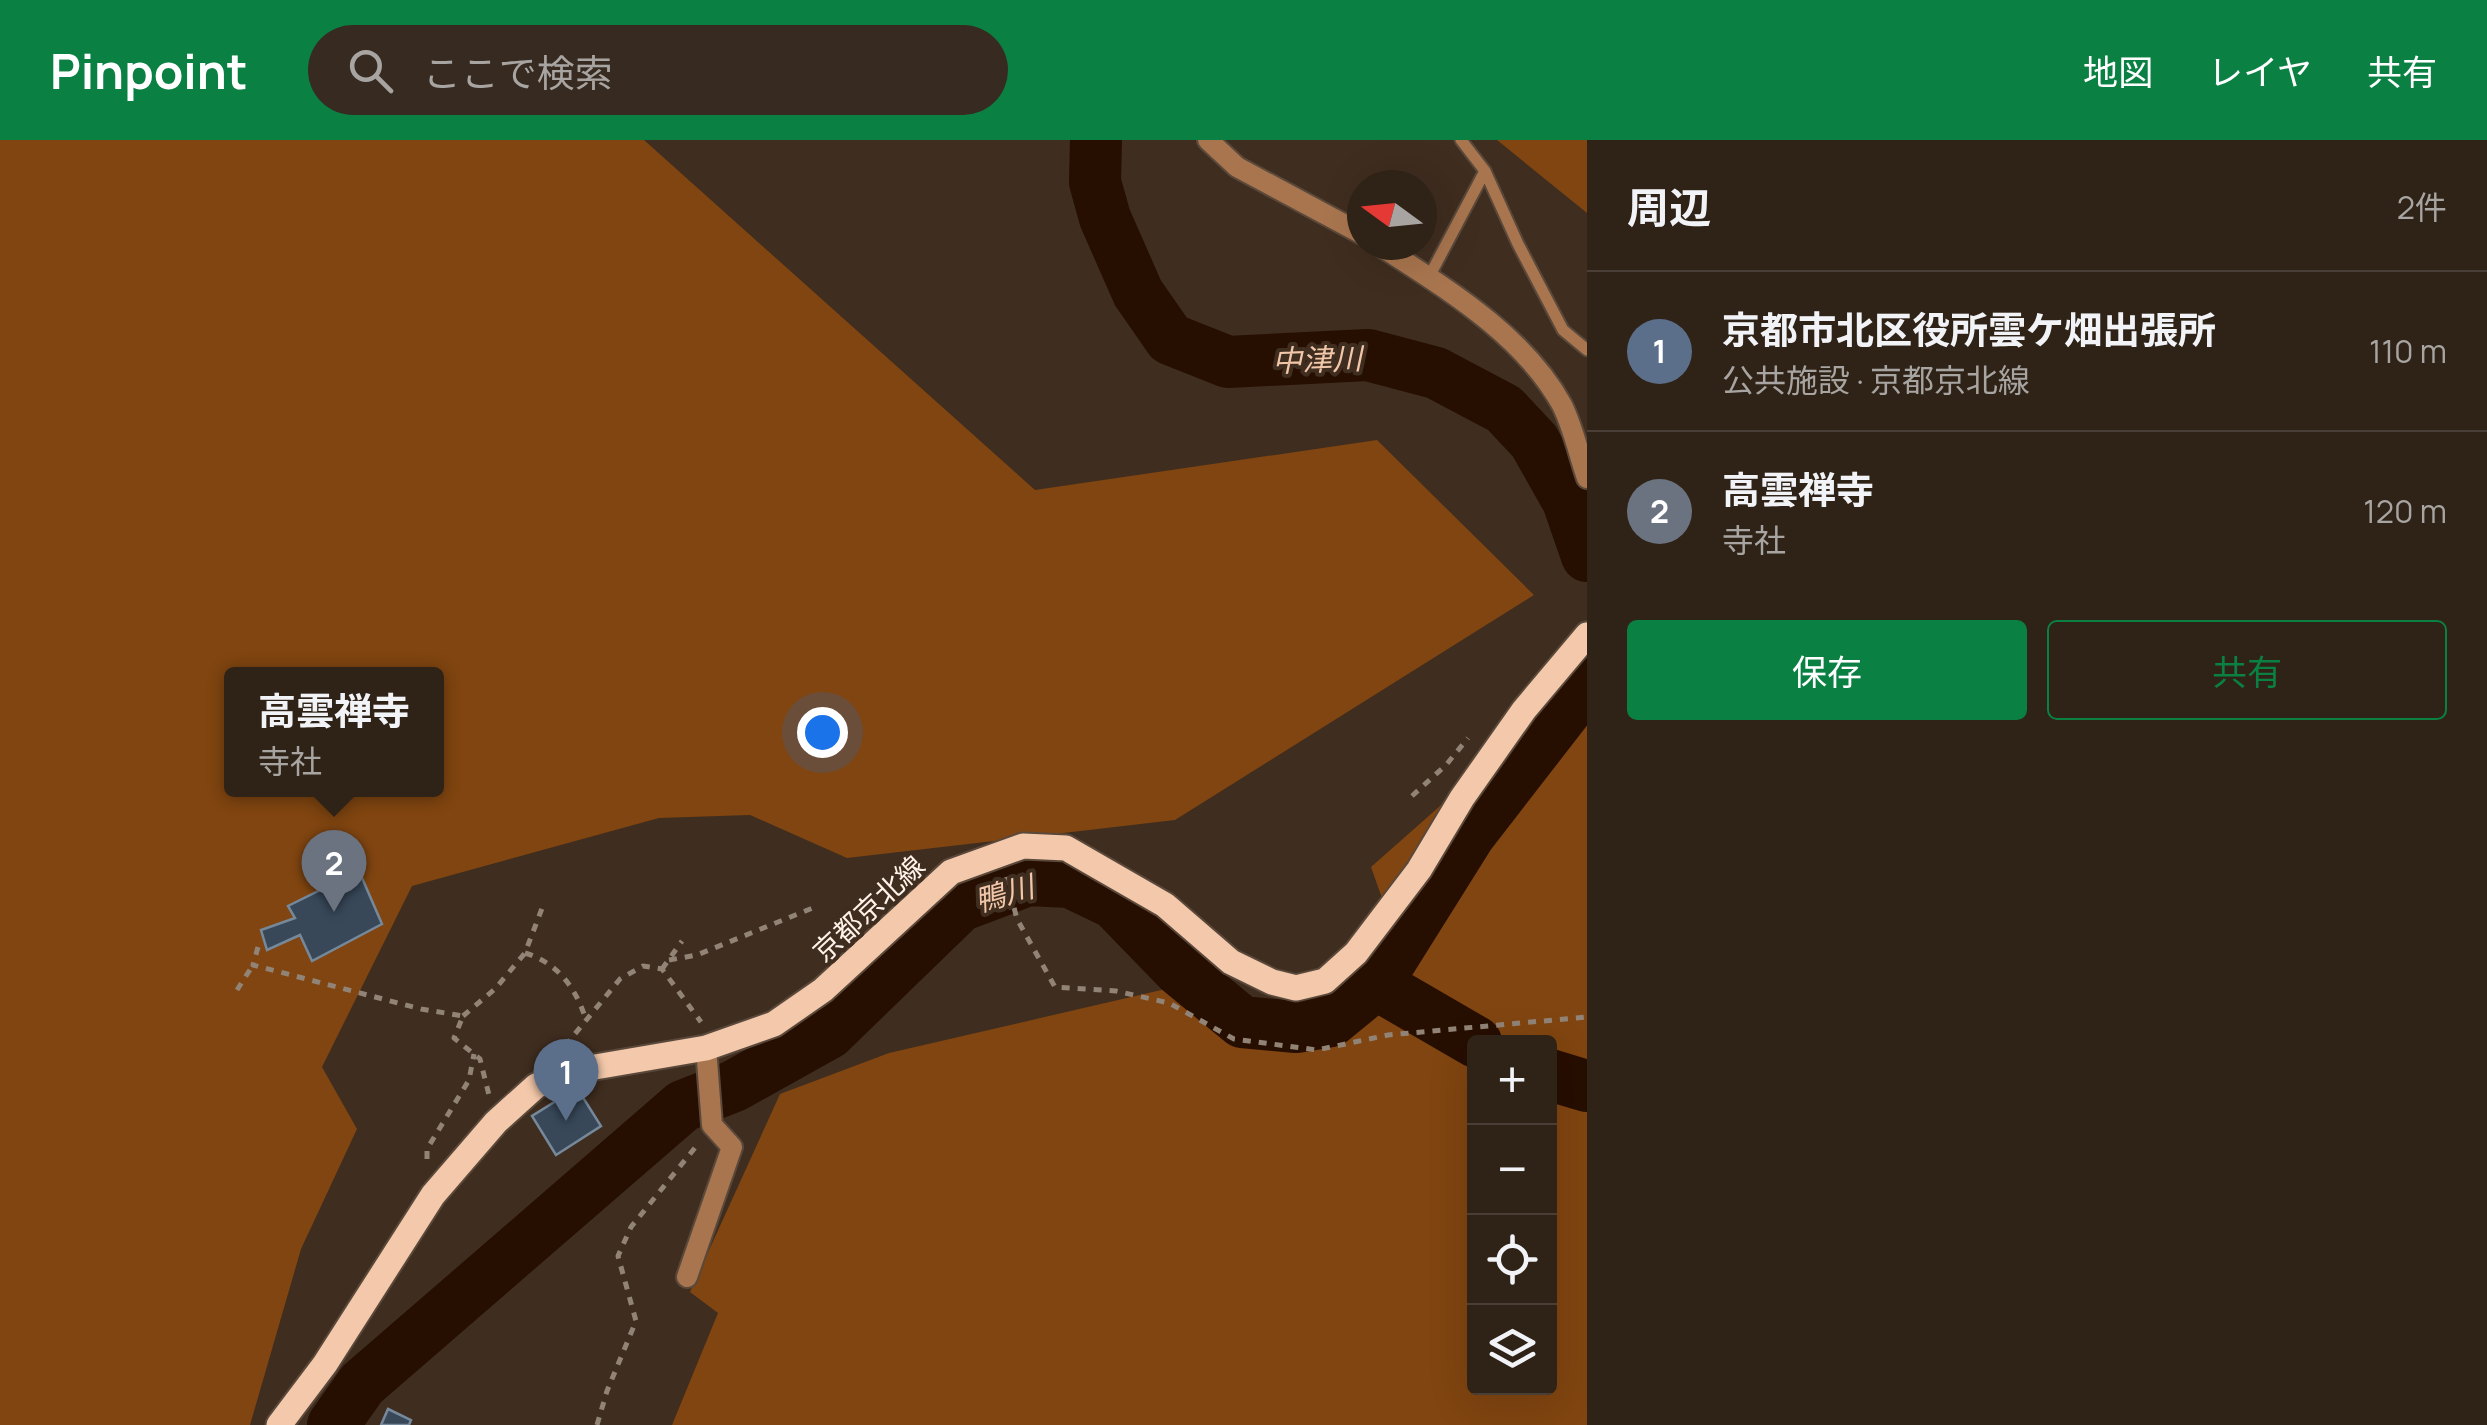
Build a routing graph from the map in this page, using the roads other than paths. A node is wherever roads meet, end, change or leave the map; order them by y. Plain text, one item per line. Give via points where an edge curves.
1 (1208, 140) edge
2 (1461, 140) edge
3 (1485, 172) junction
4 (1347, 226) edge
5 (1402, 260) edge
6 (1429, 277) junction
7 (1587, 350) edge
8 (1587, 478) edge
9 (1587, 635) edge
10 (706, 1048) junction
11 (687, 1278) dead end
12 (280, 1425) edge

1 - 4 street via 1238,167
2 - 3 lane
3 - 6 lane
3 - 7 lane via 1563,330
5 - 6 street
6 - 8 street via 1530,361 1562,406
9 - 10 main road, 京都京北線 via 1524,710 1356,953 1325,980 1296,988 1272,982 1231,962 1165,905 1115,873 1066,848 1024,846 951,872 823,990 774,1024
10 - 11 street via 712,1125 732,1147
10 - 12 main road, 京都京北線 via 566,1072 536,1086 433,1195

